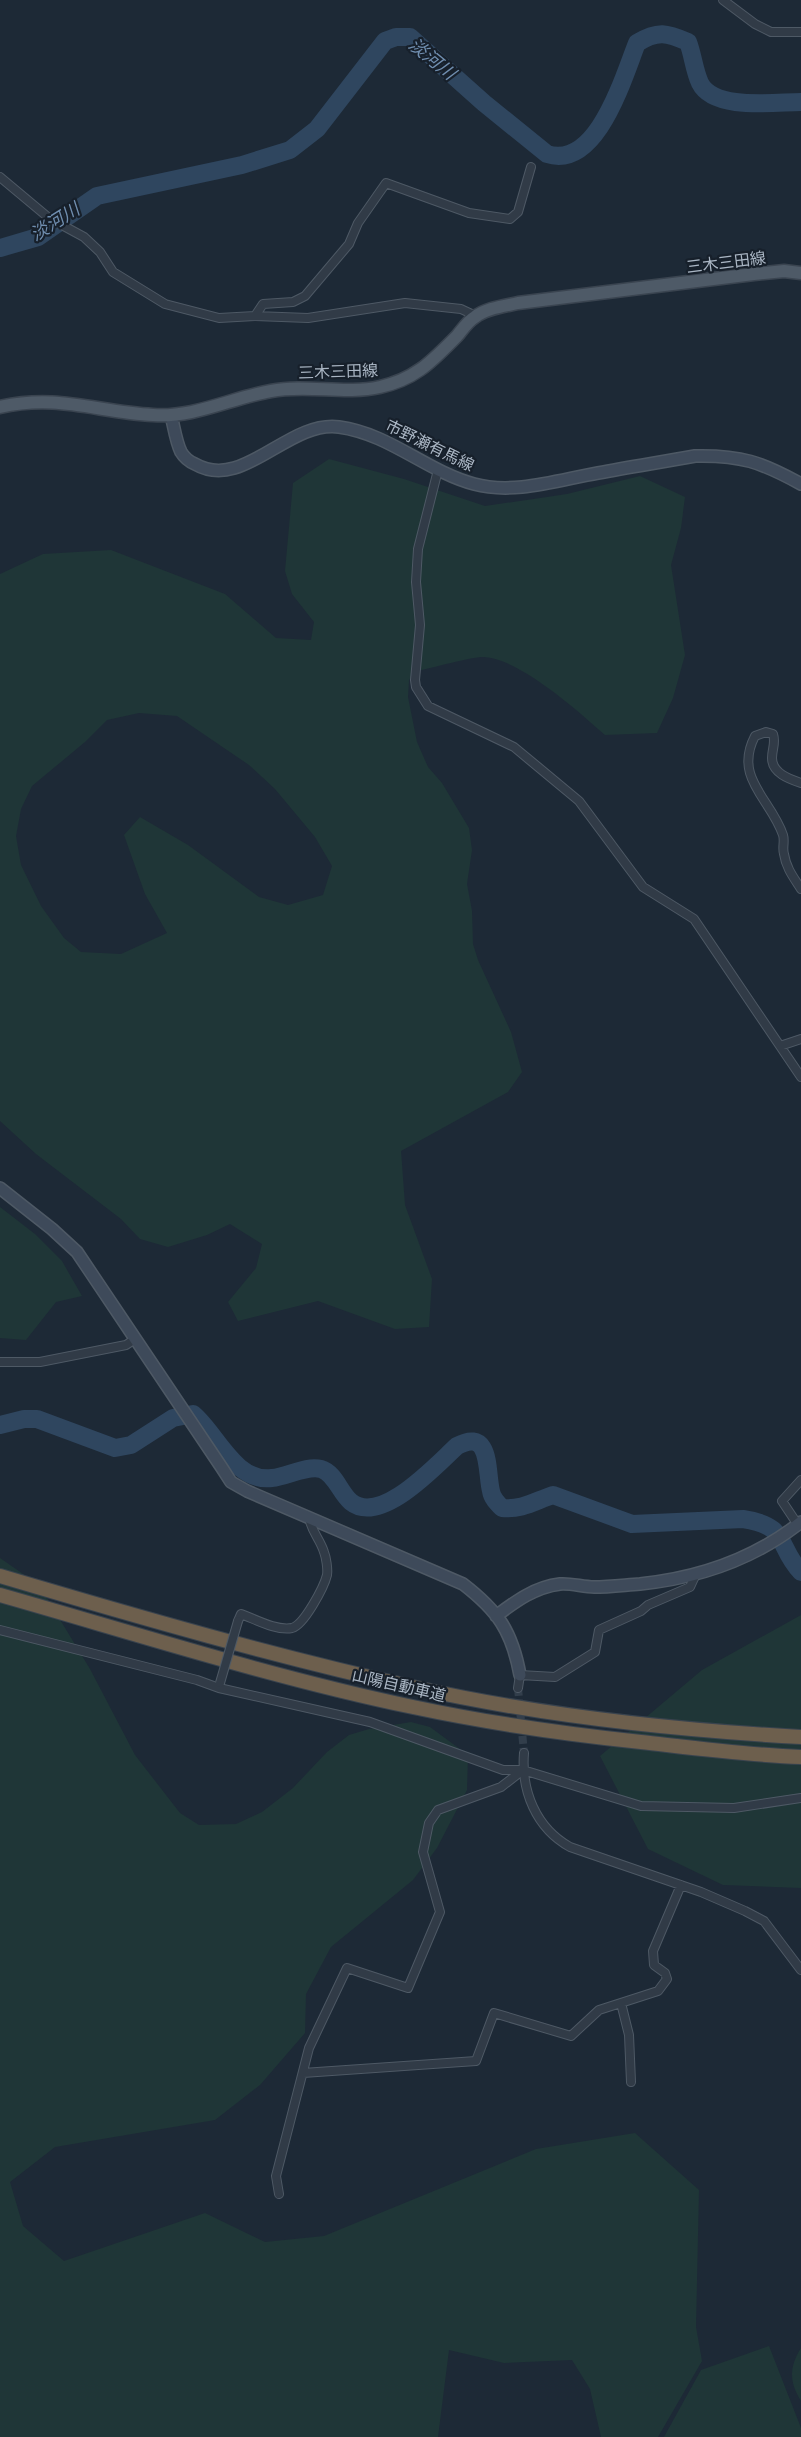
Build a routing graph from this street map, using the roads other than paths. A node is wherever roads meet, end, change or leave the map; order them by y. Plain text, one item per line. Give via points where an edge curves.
1 (723, 0) edge
2 (801, 32) edge
3 (531, 167) dead end
4 (0, 177) edge
5 (801, 273) edge
6 (255, 316) junction
7 (476, 316) junction
8 (0, 407) edge
9 (170, 416) junction
10 (438, 470) junction
11 (801, 484) edge
12 (801, 784) edge
13 (801, 889) edge
14 (801, 1039) edge
15 (780, 1046) junction
16 (801, 1077) edge
17 (0, 1188) edge
18 (135, 1339) junction
19 (0, 1362) edge
20 (801, 1480) edge
21 (309, 1517) junction
22 (796, 1526) edge
23 (696, 1574) junction
24 (0, 1576) edge
25 (0, 1595) edge
26 (496, 1616) junction
27 (0, 1630) edge
28 (520, 1674) junction
29 (220, 1685) junction
30 (518, 1688) tunnel mouth
31 (801, 1737) edge
32 (524, 1753) tunnel mouth
33 (801, 1757) edge
34 (523, 1770) junction
35 (801, 1798) edge
36 (680, 1885) junction
37 (798, 1956) edge
38 (801, 1970) edge
39 (621, 2003) junction
40 (303, 2074) junction
41 (631, 2082) dead end
42 (279, 2194) dead end

1 - 2 street via 771,32
3 - 6 street via 518,212 510,219 469,213 386,183 358,223 349,244 305,296 293,302 263,304
4 - 6 street via 48,218 84,237 100,252 112,272 165,304 219,318
5 - 7 main road, 三木三田線 via 754,274 518,303
6 - 7 street via 308,318 405,303 461,309
7 - 9 main road, 三木三田線 via 428,366 397,382 362,389 272,390
8 - 9 main road, 三木三田線 via 29,401 59,401
9 - 10 street, 市野瀬有馬線 via 182,452 191,462 216,472 242,466 310,431 336,426 366,432
10 - 11 street, 市野瀬有馬線 via 474,484 516,488 695,456 723,455 750,460
10 - 15 street via 418,549 416,582 420,625 415,680 424,702 514,747 579,801 643,887 694,919
12 - 13 street via 776,770 772,759 773,734 766,732 755,736 747,764 753,783 778,822 784,838 783,853 788,870
14 - 15 street
15 - 16 street
17 - 18 street via 77,1252
18 - 19 street via 126,1345 40,1362
18 - 21 street via 232,1482
20 - 22 street via 782,1502
21 - 26 street via 463,1584 482,1598
21 - 29 street, bridge via 310,1526 324,1552 327,1574 305,1619 290,1628 240,1614
22 - 23 street via 752,1555
23 - 26 street via 642,1584 544,1587 529,1593
23 - 28 street via 690,1587 648,1604 641,1611 599,1630 595,1652 555,1677
24 - 31 highway, 山陽自動車道 via 214,1638 418,1688 592,1717
25 - 33 highway, 山陽自動車道 via 208,1655 413,1707 514,1726 724,1752
26 - 28 street via 514,1645
27 - 29 street
28 - 30 street
29 - 34 street via 370,1722 503,1770
32 - 34 street
34 - 35 street via 641,1806 734,1808
34 - 36 street via 536,1814 558,1840
34 - 40 street via 501,1787 438,1810 429,1823 423,1852 440,1912 408,1988 347,1968 309,2048
36 - 37 street via 764,1921
36 - 39 street via 653,1951 654,1965 665,1973 664,1985 658,1991
37 - 38 street
39 - 40 street via 599,2010 571,2036 494,2013 476,2061
39 - 41 street via 629,2035
40 - 42 street via 276,2176

